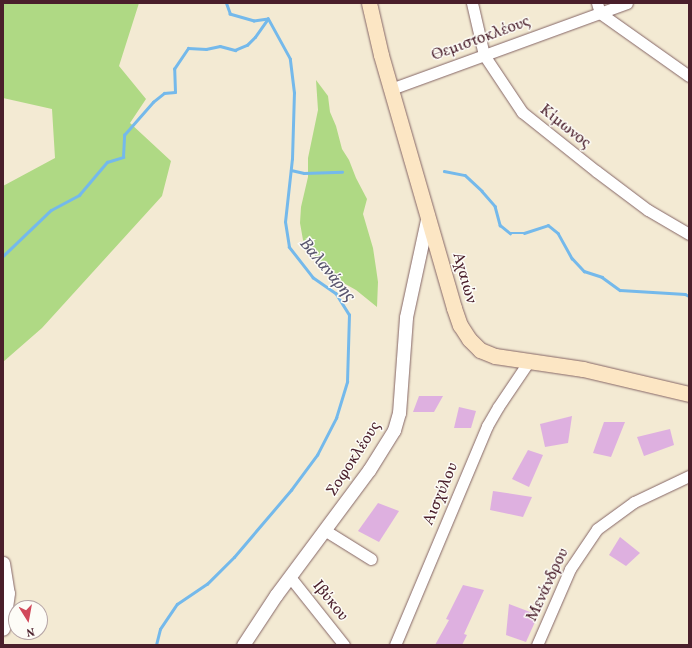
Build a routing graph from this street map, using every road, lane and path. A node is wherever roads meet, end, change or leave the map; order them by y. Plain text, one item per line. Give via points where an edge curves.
1 (369, 3) edge
2 (472, 3) edge
3 (627, 3) edge
4 (599, 8) edge
5 (484, 55) junction
6 (689, 76) edge
7 (390, 89) junction
8 (428, 215) junction
9 (689, 234) edge
10 (529, 361) junction
11 (689, 394) edge
12 (689, 476) edge
13 (326, 531) junction
14 (371, 559) dead end
15 (3, 563) edge
16 (290, 577) junction
17 (3, 629) edge
18 (538, 644) edge
19 (243, 645) edge
20 (344, 645) edge
21 (395, 645) edge

1 - 7 main road, Αχαιών
2 - 5 street, Κίμωνος
3 - 4 street, Θεμιστοκλέους
4 - 5 street, Θεμιστοκλέους
4 - 6 street
5 - 7 street, Θεμιστοκλέους
5 - 9 street, Κίμωνος via 529,119 637,201
7 - 8 main road, Αχαιών
8 - 10 main road, Αχαιών via 454,308 460,325 469,339 490,354
8 - 13 street, Σοφοκλέους via 406,317 400,406 396,425 369,470
10 - 11 main road, Αχαιών via 609,375
10 - 21 street, Αισχύλου via 487,426
12 - 18 street, Μενάνδρου via 634,502 597,529 570,569
13 - 14 street
13 - 16 street, Σοφοκλέους
15 - 17 street via 8,593
16 - 19 street, Σοφοκλέους
16 - 20 street, Ιβύκου

